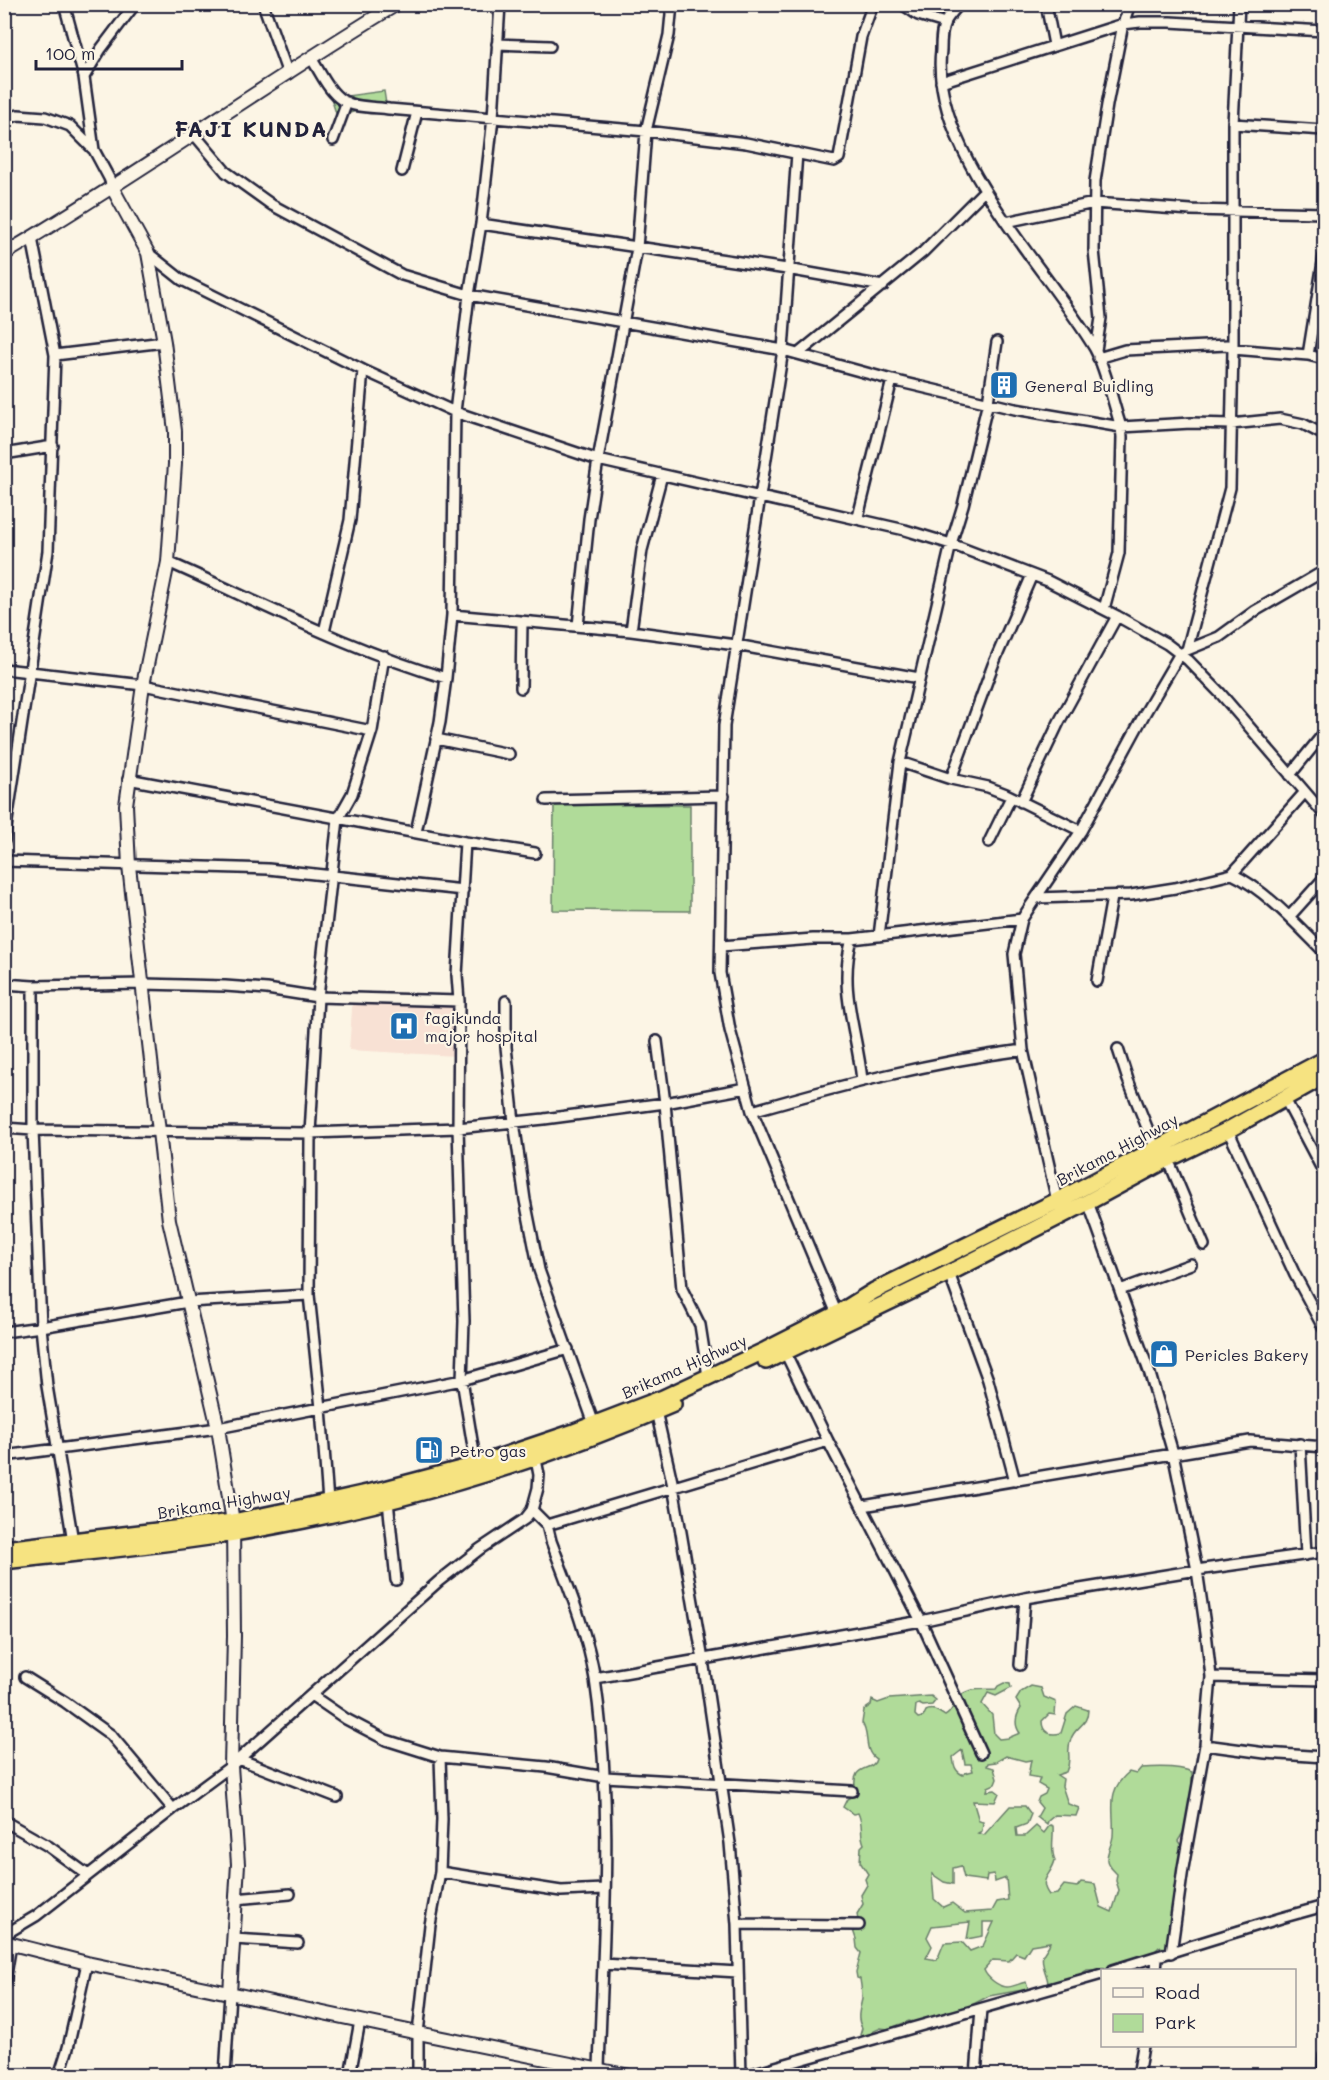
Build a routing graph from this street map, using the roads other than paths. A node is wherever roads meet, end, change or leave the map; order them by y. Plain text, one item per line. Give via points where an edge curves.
1 (64, 4) edge
2 (135, 4) edge
3 (264, 4) edge
4 (397, 4) edge
5 (500, 4) edge
6 (672, 4) edge
7 (873, 4) edge
8 (902, 4) edge
9 (967, 4) edge
10 (1046, 4) edge
11 (1130, 4) edge
12 (1239, 4) edge
13 (959, 5) edge
14 (945, 23) junction
15 (1123, 24) junction
16 (1238, 26) junction
17 (1324, 31) edge
18 (497, 44) junction
19 (1054, 45) junction
20 (550, 46) dead end
21 (311, 58) junction
22 (288, 74) junction
23 (84, 77) junction
24 (940, 82) junction
25 (347, 102) junction
26 (417, 112) junction
27 (492, 118) junction
28 (4, 120) edge
29 (1233, 124) junction
30 (1324, 130) edge
31 (646, 131) junction
32 (194, 134) junction
33 (333, 140) dead end
34 (94, 150) junction
35 (797, 153) junction
36 (402, 171) dead end
37 (113, 189) junction
38 (986, 190) junction
39 (1094, 203) junction
40 (1233, 211) junction
41 (1324, 213) edge
42 (1006, 222) junction
43 (481, 224) junction
44 (32, 238) junction
45 (637, 248) junction
46 (148, 253) junction
47 (4, 254) edge
48 (1324, 256) edge
49 (788, 269) junction
50 (883, 286) junction
51 (469, 295) junction
52 (624, 321) junction
53 (164, 342) junction
54 (997, 342) dead end
55 (783, 350) junction
56 (1233, 350) junction
57 (798, 354) junction
58 (1097, 354) junction
59 (55, 355) junction
60 (1308, 355) junction
61 (1324, 359) edge
62 (363, 370) junction
63 (892, 380) junction
64 (988, 402) junction
65 (455, 412) junction
66 (1231, 424) junction
67 (1121, 427) junction
68 (1324, 435) edge
69 (53, 446) junction
70 (4, 454) edge
71 (598, 460) junction
72 (662, 475) junction
73 (759, 497) junction
74 (858, 518) junction
75 (951, 544) junction
76 (168, 562) junction
77 (1324, 571) edge
78 (1032, 575) junction
79 (1104, 609) junction
80 (452, 615) junction
81 (1117, 616) junction
82 (522, 622) junction
83 (578, 626) junction
84 (631, 631) junction
85 (324, 632) junction
86 (736, 645) junction
87 (1183, 652) junction
88 (384, 656) junction
89 (4, 669) edge
90 (32, 672) junction
91 (446, 678) junction
92 (919, 678) junction
93 (143, 685) junction
94 (521, 688) dead end
95 (372, 731) junction
96 (1324, 733) edge
97 (436, 739) junction
98 (510, 754) dead end
99 (900, 762) junction
100 (1290, 775) junction
101 (128, 779) junction
102 (951, 779) junction
103 (1305, 792) junction
104 (724, 796) junction
105 (1011, 796) junction
106 (546, 800) dead end
107 (1021, 802) junction
108 (1324, 814) edge
109 (338, 819) junction
110 (1081, 831) junction
111 (416, 832) junction
112 (4, 841) edge
113 (465, 842) junction
114 (989, 842) dead end
115 (535, 853) dead end
116 (4, 861) edge
117 (129, 866) junction
118 (1232, 874) junction
119 (332, 876) junction
120 (1324, 878) edge
121 (463, 890) junction
122 (1112, 897) junction
123 (1036, 898) junction
124 (1289, 917) junction
125 (1022, 920) junction
126 (879, 936) junction
127 (852, 939) junction
128 (721, 946) junction
129 (1324, 952) edge
130 (1097, 981) dead end
131 (4, 984) edge
132 (143, 984) junction
133 (33, 986) junction
134 (318, 998) junction
135 (459, 1001) junction
136 (506, 1001) dead end
137 (657, 1041) dead end
138 (1118, 1049) dead end
139 (1023, 1050) junction
140 (1324, 1060) edge
141 (1324, 1076) edge
142 (862, 1080) junction
143 (746, 1088) junction
144 (1285, 1100) junction
145 (665, 1103) junction
146 (752, 1111) junction
147 (514, 1122) junction
148 (4, 1128) edge
149 (458, 1128) junction
150 (33, 1130) junction
151 (1228, 1130) junction
152 (159, 1131) junction
153 (310, 1133) junction
154 (1162, 1154) junction
155 (1324, 1173) edge
156 (1057, 1201) junction
157 (1088, 1202) junction
158 (1204, 1245) dead end
159 (1191, 1264) dead end
160 (949, 1273) junction
161 (874, 1290) junction
162 (1120, 1290) junction
163 (309, 1295) junction
164 (188, 1302) junction
165 (882, 1306) junction
166 (837, 1314) junction
167 (41, 1328) junction
168 (1324, 1329) edge
169 (4, 1332) edge
170 (568, 1349) junction
171 (785, 1352) junction
172 (708, 1376) junction
173 (462, 1380) junction
174 (321, 1408) junction
175 (656, 1411) junction
176 (594, 1424) junction
177 (218, 1428) junction
178 (1324, 1438) edge
179 (828, 1441) junction
180 (1300, 1444) junction
181 (1324, 1447) edge
182 (59, 1450) junction
183 (535, 1452) junction
184 (1173, 1453) junction
185 (4, 1456) edge
186 (476, 1465) junction
187 (1015, 1481) junction
188 (674, 1486) junction
189 (388, 1501) junction
190 (328, 1502) junction
191 (863, 1506) junction
192 (532, 1510) junction
193 (548, 1525) junction
194 (234, 1527) junction
195 (73, 1541) junction
196 (4, 1549) edge
197 (1324, 1552) edge
198 (1306, 1555) junction
199 (4, 1561) edge
200 (1197, 1570) junction
201 (396, 1580) dead end
202 (1025, 1598) junction
203 (921, 1621) junction
204 (703, 1660) junction
205 (1020, 1665) dead end
206 (25, 1677) dead end
207 (1211, 1677) junction
208 (595, 1678) junction
209 (1324, 1680) edge
210 (311, 1695) junction
211 (1206, 1745) junction
212 (981, 1753) dead end
213 (440, 1757) junction
214 (1324, 1757) edge
215 (235, 1763) junction
216 (605, 1777) junction
217 (721, 1783) junction
218 (852, 1791) dead end
219 (337, 1797) dead end
220 (173, 1809) junction
221 (4, 1821) edge
222 (440, 1872) junction
223 (88, 1875) junction
224 (604, 1889) junction
225 (290, 1894) dead end
226 (235, 1899) junction
227 (1324, 1906) edge
228 (737, 1924) junction
229 (858, 1925) dead end
230 (233, 1939) junction
231 (7, 1940) edge
232 (298, 1942) dead end
233 (1171, 1953) junction
234 (1157, 1958) junction
235 (87, 1963) junction
236 (603, 1964) junction
237 (1120, 1969) edge
238 (1156, 1969) edge
239 (738, 1972) junction
240 (1101, 1974) edge
241 (4, 1987) edge
242 (230, 1993) junction
243 (981, 2009) junction
244 (360, 2021) junction
245 (417, 2033) junction
246 (1143, 2047) edge
247 (1324, 2056) edge
248 (599, 2069) junction
249 (350, 2075) edge
250 (59, 2076) edge
251 (225, 2076) edge
252 (418, 2076) edge
253 (630, 2076) edge
254 (742, 2076) edge
255 (976, 2076) edge
256 (1138, 2076) edge
257 (1323, 2076) edge

1 - 23 street
2 - 23 street
3 - 22 street
4 - 21 street
5 - 18 street
6 - 31 street via 669,35
7 - 35 street via 861,36 839,158 834,161
8 - 14 street via 918,15
9 - 13 street
10 - 19 street
11 - 15 street
12 - 16 street
13 - 14 street
14 - 24 street
15 - 16 street
15 - 19 street
15 - 39 street
16 - 17 street
16 - 29 street
18 - 20 street
18 - 27 street
19 - 24 street
21 - 22 street
21 - 25 street via 331,88
22 - 32 street
23 - 34 street
24 - 38 street via 954,132
25 - 26 street
25 - 33 street
26 - 27 street
26 - 36 street
27 - 31 street
27 - 43 street
28 - 34 street via 18,115 45,117 70,126
29 - 30 street
29 - 40 street
31 - 35 street
31 - 45 street
32 - 37 street
32 - 51 street via 226,172 272,205 402,275
34 - 37 street
35 - 49 street
37 - 44 street
37 - 46 street
38 - 42 street
38 - 50 street
39 - 40 street
39 - 42 street
39 - 58 street via 1101,318
40 - 41 street
40 - 56 street
42 - 58 street
43 - 45 street
43 - 51 street
44 - 47 street
44 - 59 street
45 - 49 street
45 - 52 street
46 - 53 street
46 - 62 street via 182,280
48 - 60 street
49 - 50 street
49 - 55 street
50 - 57 street
51 - 52 street
51 - 65 street
52 - 55 street
52 - 71 street
53 - 59 street
53 - 76 street via 175,431
54 - 64 street
55 - 57 street
55 - 73 street
56 - 58 street via 1227,345
56 - 60 street
56 - 66 street
57 - 63 street
58 - 67 street
59 - 69 street
60 - 61 street
62 - 65 street
62 - 85 street via 350,520
63 - 64 street
63 - 74 street
64 - 67 street
64 - 75 street
65 - 71 street
65 - 80 street
66 - 67 street
66 - 68 street via 1286,419
66 - 87 street via 1230,488
67 - 79 street via 1119,553
69 - 70 street
69 - 90 street via 48,551
71 - 72 street
71 - 83 street
72 - 73 street
72 - 84 street via 642,550
73 - 74 street
73 - 86 street
74 - 75 street
75 - 78 street
75 - 92 street
76 - 85 street
76 - 93 street
77 - 87 street via 1219,637
78 - 79 street
78 - 102 street
79 - 81 street
80 - 82 street
80 - 91 street
81 - 87 street
81 - 107 street
82 - 83 street
82 - 94 street
83 - 84 street
84 - 86 street
85 - 88 street
86 - 92 street
86 - 104 street via 724,726
87 - 100 street
87 - 110 street
88 - 91 street
88 - 95 street
89 - 90 street
90 - 93 street
90 - 112 street
91 - 97 street
92 - 99 street
93 - 95 street
93 - 101 street
95 - 109 street via 352,794
96 - 100 street
97 - 98 street
97 - 111 street
99 - 102 street
99 - 126 street
100 - 103 street
101 - 109 street
101 - 117 street
102 - 105 street
103 - 108 street
103 - 118 street
104 - 106 street
104 - 128 street
105 - 107 street
105 - 114 street
107 - 110 street
109 - 111 street
109 - 119 street
110 - 123 street
111 - 113 street
113 - 115 street
113 - 121 street
116 - 117 street
117 - 119 street via 268,869
117 - 132 street
118 - 122 street via 1175,888
118 - 124 street
119 - 121 street
119 - 134 street
120 - 124 street
121 - 135 street
122 - 123 street
122 - 130 street
123 - 125 street
124 - 129 street
125 - 126 street
125 - 139 street via 1014,954
126 - 127 street
127 - 128 street
127 - 142 street via 847,957 850,1016
128 - 143 street via 720,973 730,1030
131 - 133 street
132 - 133 street
132 - 134 street via 267,989
132 - 152 street
133 - 150 street
134 - 135 street
134 - 153 street
135 - 149 street
136 - 147 street via 506,1047
137 - 145 street
138 - 154 street
139 - 142 street via 966,1057
139 - 156 street
140 - 154 highway, Brikama Highway
141 - 144 highway, Brikama Highway
142 - 146 street
143 - 145 street
143 - 146 street
144 - 151 highway, Brikama Highway
144 - 155 street
145 - 147 street
145 - 172 street via 682,1289 700,1325
146 - 166 street
147 - 149 street
147 - 170 street via 538,1270
148 - 150 street
149 - 153 street
149 - 173 street
150 - 152 street
150 - 167 street
151 - 154 highway, Brikama Highway
151 - 168 street
152 - 153 street
152 - 164 street via 169,1220
153 - 163 street
154 - 156 highway, Brikama Highway
154 - 157 highway, Brikama Highway
154 - 158 street
156 - 161 highway, Brikama Highway
157 - 160 highway, Brikama Highway
157 - 162 street
159 - 162 street
160 - 165 highway, Brikama Highway
160 - 187 street via 988,1380
161 - 165 highway
161 - 166 highway, Brikama Highway
162 - 184 street
163 - 164 street
163 - 174 street
164 - 167 street
164 - 177 street
165 - 171 highway, Brikama Highway
166 - 172 highway, Brikama Highway
167 - 169 street
167 - 182 street
170 - 173 street
170 - 176 street
171 - 175 highway, Brikama Highway
171 - 179 street
172 - 176 highway, Brikama Highway
173 - 174 street
173 - 186 street
174 - 177 street
174 - 190 street
175 - 183 highway, Brikama Highway via 603,1434
175 - 188 street
176 - 183 highway, Brikama Highway
177 - 182 street
177 - 194 street
178 - 181 street
179 - 188 street
179 - 191 street
180 - 181 street
180 - 184 street via 1250,1441
180 - 198 street
182 - 185 street
182 - 195 street
183 - 186 highway, Brikama Highway
183 - 189 highway, Brikama Highway
183 - 192 street via 539,1475
184 - 187 street
184 - 200 street
186 - 190 highway, Brikama Highway
187 - 191 street
188 - 193 street
188 - 204 street
189 - 194 highway, Brikama Highway
189 - 201 street
190 - 194 highway, Brikama Highway
191 - 203 street
192 - 193 street
192 - 210 street via 515,1527 452,1570
193 - 208 street
194 - 195 highway, Brikama Highway
194 - 199 highway, Brikama Highway
194 - 215 street
195 - 196 highway, Brikama Highway
197 - 198 street
198 - 200 street
200 - 202 street
200 - 207 street
202 - 203 street
202 - 205 street
203 - 204 street
203 - 212 street
204 - 208 street
204 - 217 street
206 - 220 street via 111,1735
207 - 209 street
207 - 211 street
208 - 216 street
210 - 213 street via 386,1740
210 - 215 street
211 - 214 street
211 - 233 street
213 - 216 street
213 - 222 street
215 - 219 street
215 - 220 street
215 - 226 street
216 - 217 street
216 - 224 street
217 - 218 street
217 - 228 street
220 - 223 street
221 - 223 street
222 - 224 street via 561,1892
222 - 245 street
223 - 231 street
224 - 236 street
225 - 226 street
226 - 230 street
227 - 233 street
228 - 229 street
228 - 239 street
230 - 232 street
230 - 242 street
231 - 235 street
231 - 241 street
233 - 234 street
234 - 237 street
234 - 238 street
235 - 242 street
235 - 250 street
236 - 239 street
236 - 248 street
239 - 254 street
240 - 243 street
242 - 244 street
242 - 251 street
243 - 254 street
243 - 255 street
244 - 245 street
244 - 249 street
245 - 248 street
245 - 252 street
246 - 256 street
247 - 257 street
248 - 253 street

